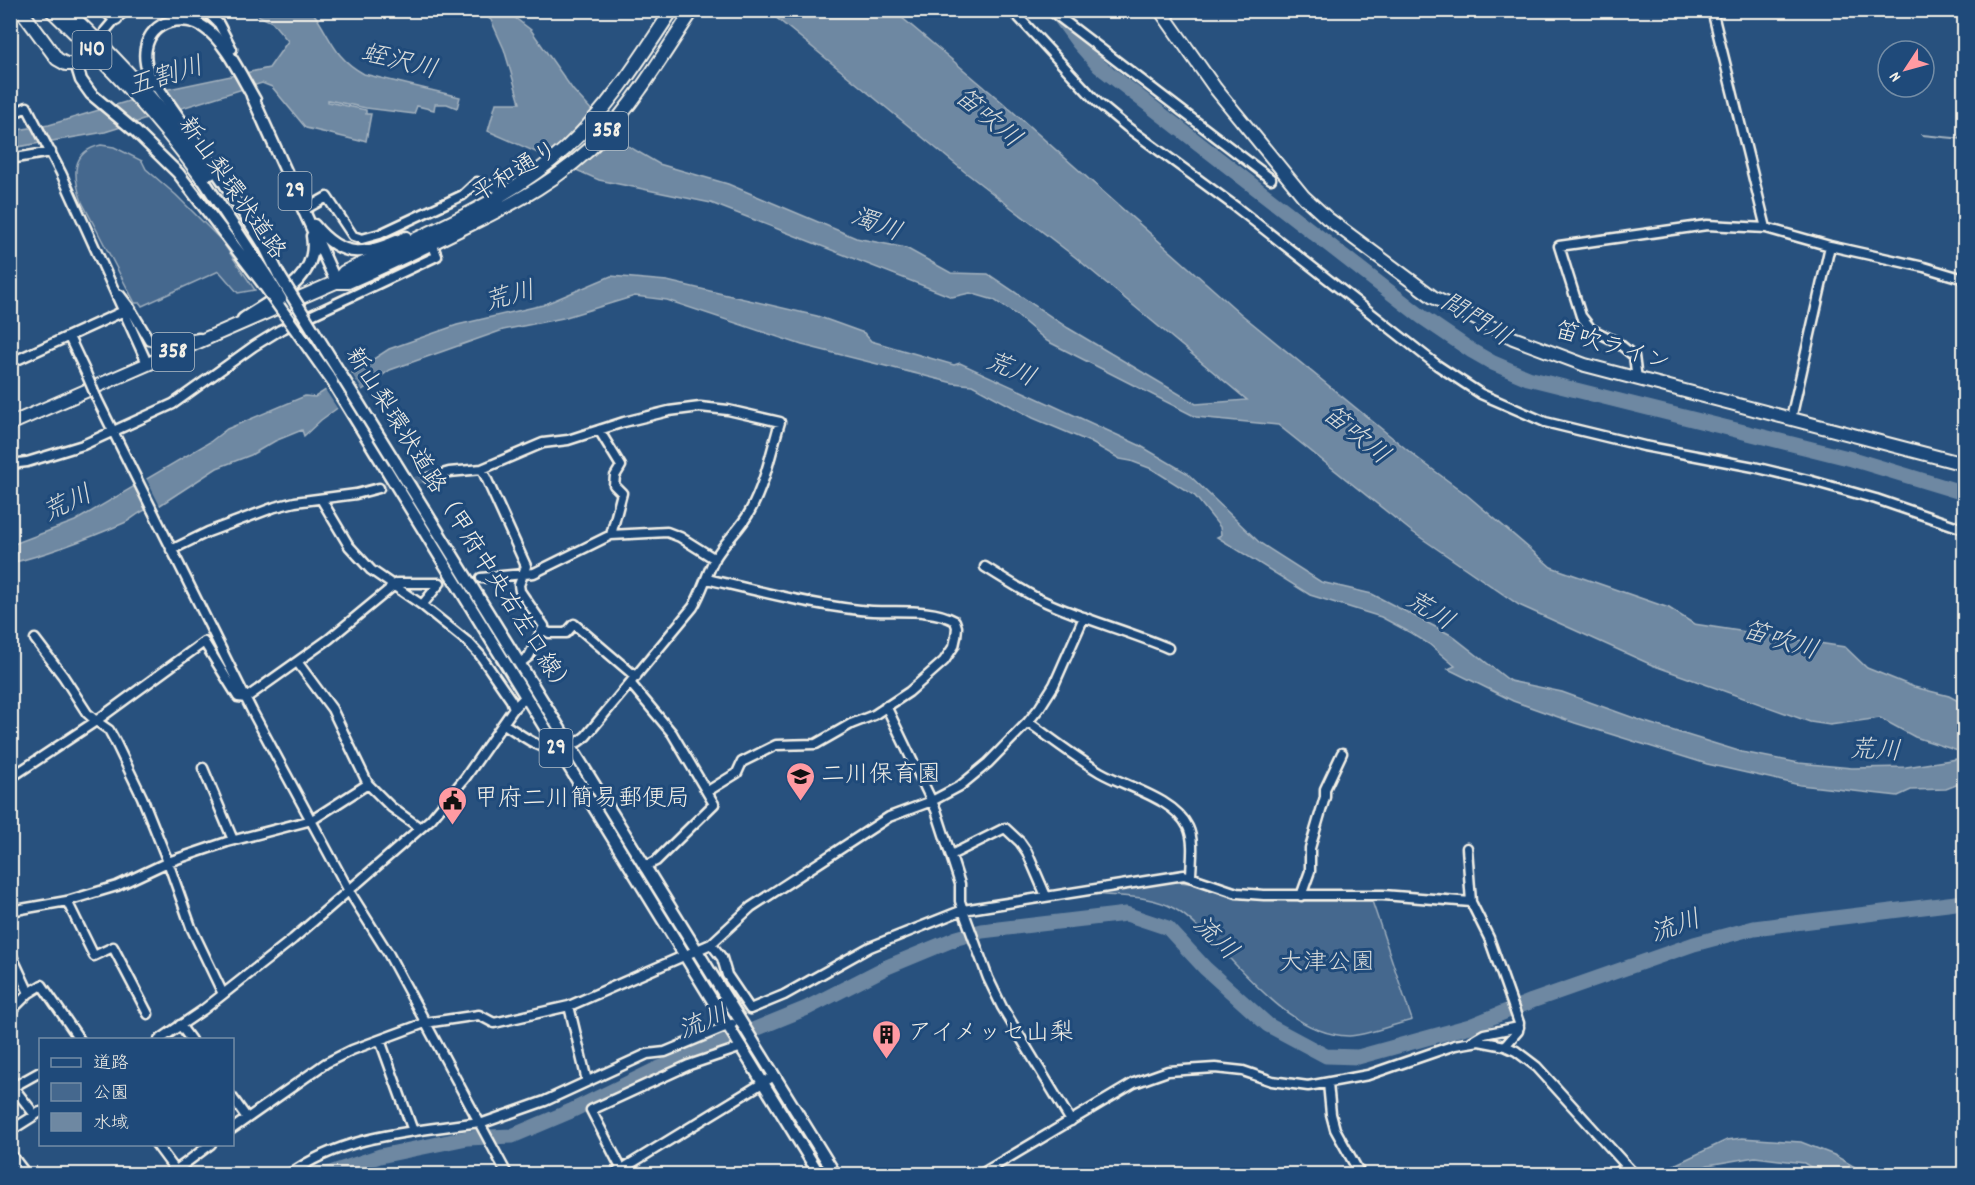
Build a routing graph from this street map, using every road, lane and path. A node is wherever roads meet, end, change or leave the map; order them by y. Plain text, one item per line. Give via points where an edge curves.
1 (21, 10) edge
2 (51, 10) edge
3 (66, 10) edge
4 (105, 10) edge
5 (127, 10) edge
6 (205, 10) edge
7 (672, 10) edge
8 (693, 10) edge
9 (1012, 10) edge
10 (1050, 10) edge
11 (1160, 10) edge
12 (1712, 10) edge
13 (116, 18) junction
14 (105, 31) dead end
15 (232, 49) joint
16 (80, 59) joint
17 (237, 66) junction
18 (137, 89) junction
19 (10, 115) edge
20 (169, 120) junction
21 (50, 150) junction
22 (10, 159) edge
23 (206, 175) joint
24 (1271, 179) dead end
25 (504, 192) junction
26 (304, 210) junction
27 (459, 217) junction
28 (1766, 228) junction
29 (432, 243) junction
30 (1830, 246) junction
31 (1965, 279) edge
32 (271, 280) junction
33 (336, 282) junction
34 (114, 288) junction
35 (124, 311) junction
36 (228, 328) junction
37 (69, 337) junction
38 (209, 337) junction
39 (10, 363) edge
40 (147, 363) junction
41 (1636, 379) junction
42 (1791, 419) junction
43 (10, 424) edge
44 (599, 430) junction
45 (115, 434) junction
46 (10, 464) edge
47 (1965, 464) edge
48 (482, 469) junction
49 (428, 478) tunnel mouth
50 (379, 488) tunnel mouth
51 (321, 500) junction
52 (1965, 529) edge
53 (610, 535) junction
54 (170, 547) junction
55 (714, 559) junction
56 (985, 567) dead end
57 (524, 575) junction
58 (481, 578) tunnel mouth
59 (707, 579) junction
60 (392, 586) junction
61 (422, 605) junction
62 (1084, 617) junction
63 (543, 629) junction
64 (35, 639) dead end
65 (1168, 648) dead end
66 (298, 663) junction
67 (520, 663) junction
68 (634, 680) junction
69 (525, 697) junction
70 (246, 698) junction
71 (886, 706) junction
72 (514, 708) junction
73 (96, 721) junction
74 (1029, 722) junction
75 (504, 724) junction
76 (572, 746) junction
77 (556, 748) junction
78 (1342, 753) dead end
79 (203, 768) dead end
80 (10, 778) edge
81 (368, 784) junction
82 (708, 790) junction
83 (932, 801) junction
84 (312, 820) junction
85 (420, 828) junction
86 (233, 840) junction
87 (1467, 848) dead end
88 (951, 855) junction
89 (168, 862) junction
90 (644, 867) junction
91 (1191, 878) junction
92 (349, 891) junction
93 (1046, 896) junction
94 (1301, 896) junction
95 (67, 901) junction
96 (1471, 902) junction
97 (963, 910) junction
98 (10, 911) edge
99 (711, 944) junction
100 (10, 952) edge
101 (691, 953) junction
102 (30, 993) junction
103 (223, 994) junction
104 (569, 1006) junction
105 (10, 1012) edge
106 (148, 1014) dead end
107 (425, 1023) junction
108 (741, 1023) junction
109 (180, 1025) junction
110 (1520, 1027) junction
111 (729, 1028) junction
112 (79, 1038) edge
113 (162, 1038) edge
114 (190, 1038) edge
115 (380, 1040) junction
116 (1472, 1041) junction
117 (740, 1045) junction
118 (1505, 1046) junction
119 (39, 1072) edge
120 (774, 1076) junction
121 (587, 1081) junction
122 (764, 1082) junction
123 (1328, 1083) junction
124 (12, 1085) edge
125 (234, 1100) edge
126 (38, 1113) edge
127 (247, 1118) junction
128 (1071, 1121) junction
129 (479, 1123) junction
130 (234, 1128) edge
131 (10, 1131) edge
132 (413, 1131) junction
133 (157, 1146) edge
134 (208, 1146) edge
135 (10, 1153) edge
136 (1626, 1165) junction
137 (618, 1172) edge
138 (174, 1173) edge
139 (26, 1174) edge
140 (290, 1174) edge
141 (507, 1174) edge
142 (819, 1174) edge
143 (835, 1174) edge
144 (981, 1174) edge
145 (1360, 1174) edge
146 (1617, 1174) edge
147 (1634, 1174) edge

1 - 16 highway via 57,59 66,64
2 - 18 highway, 140
3 - 18 highway, 140
4 - 13 highway
5 - 13 street
6 - 15 street via 219,24
7 - 25 highway, 平和通り / 358 via 616,93 589,124 550,162
8 - 29 highway, 平和通り / 358 via 620,116 576,161 543,186
9 - 52 street via 1098,103 1127,127 1437,365 1481,394 1545,422 1644,446 1754,466 1876,499
10 - 24 street
11 - 41 highway, 笛吹ライン via 1286,178 1327,218 1424,291 1468,316 1513,338
12 - 28 street
13 - 14 street
15 - 17 main road, 29
16 - 32 main road via 81,80 91,94 184,180
17 - 20 main road, 29 via 206,28 191,21 169,21 156,30 145,48 146,65
17 - 26 main road, 29
18 - 20 highway, 140
19 - 21 street via 27,107
20 - 23 highway, 新山梨環状道路 / 140
20 - 32 main road, 29 via 247,217
21 - 22 street
21 - 34 street
23 - 32 main road, 新山梨環状道路（甲府中央右左口線） / 29
25 - 26 street via 477,182 463,195 362,239 353,236 327,197
25 - 27 highway, 平和通り / 358
26 - 27 main road via 331,242 358,252 387,246
26 - 33 main road, 29
26 - 36 main road via 313,248 308,269 293,285
27 - 33 highway, 平和通り / 358 via 344,272
28 - 30 street
28 - 41 street via 1707,225 1559,246 1581,316 1591,329 1634,356
29 - 33 highway, 平和通り / 358 via 348,282
29 - 45 street via 437,256 280,330 173,404
30 - 31 street
30 - 42 street
32 - 67 main road, 新山梨環状道路（甲府中央右左口線） / 29, bridge via 395,462
32 - 69 main road, 新山梨環状道路（甲府中央右左口線） / 29, bridge
33 - 36 highway, 平和通り / 358
34 - 35 street
34 - 38 street via 153,342
35 - 37 street
35 - 40 street
36 - 38 highway, 平和通り / 358
37 - 39 street
37 - 45 street, bridge
38 - 40 highway, 平和通り / 358
40 - 43 highway, 平和通り / 358
41 - 42 highway, 笛吹ライン
42 - 47 highway, 笛吹ライン
44 - 48 street via 543,443
44 - 53 street via 621,466 614,485 621,494
44 - 55 street via 700,407 780,422 750,512
45 - 46 street
45 - 54 street
48 - 49 street
48 - 57 street via 524,560
50 - 51 street
51 - 54 street via 275,507
51 - 60 street via 349,546
53 - 55 street via 667,532
53 - 57 street
54 - 70 street
55 - 59 street
56 - 62 street via 1034,596
57 - 58 street
57 - 63 street via 520,591
59 - 68 street via 693,607
59 - 71 street via 802,601 861,610 906,611 955,621 954,646 944,661 909,692
60 - 61 street
60 - 61 street via 440,583
60 - 66 street
61 - 72 street via 474,649
62 - 65 street
62 - 74 street via 1054,685
63 - 67 street via 529,656
63 - 68 street via 566,633 574,624
64 - 73 street
66 - 70 street
66 - 81 street via 332,709
67 - 76 main road, 新山梨環状道路（甲府中央右左口線） / 29
68 - 76 street via 586,736
68 - 82 street
69 - 72 street
69 - 77 main road, 新山梨環状道路（甲府中央右左口線） / 29
70 - 73 street via 238,697 204,642
70 - 84 street
71 - 82 street via 816,744 776,745 742,762 737,773
71 - 83 street
72 - 75 street
73 - 80 street
73 - 89 street via 109,730 115,741
74 - 83 street via 976,773
74 - 91 street via 1100,772 1155,798 1180,817 1192,839
75 - 77 street via 542,748
75 - 85 street via 465,778
76 - 77 street
76 - 90 main road, 新山梨環状道路（甲府中央右左口線） / 29
77 - 101 main road, 新山梨環状道路（甲府中央右左口線） / 29
78 - 94 street via 1325,789 1310,848 1310,871
79 - 86 street
81 - 84 street
81 - 85 street
82 - 90 street via 714,804 707,813 656,861
83 - 88 street
83 - 99 street via 889,817 751,907
84 - 86 street
84 - 92 street
85 - 92 street
86 - 89 street
87 - 96 street
88 - 93 street via 1005,828 1027,852
88 - 97 street
89 - 95 street via 117,885
89 - 103 street via 190,927
90 - 101 main road, 新山梨環状道路（甲府中央右左口線） / 29
91 - 93 street via 1184,875
91 - 94 street via 1237,893
92 - 103 street
92 - 107 street
93 - 97 street
94 - 96 street via 1383,895
95 - 98 street
95 - 106 street via 93,956 113,946
96 - 110 street via 1489,938
97 - 99 street via 870,947 784,995 750,1008
97 - 128 street via 1002,1007
99 - 101 street
100 - 102 street
101 - 104 street
101 - 108 main road, 新山梨環状道路（甲府中央右左口線） / 29
101 - 111 main road, 新山梨環状道路（甲府中央右左口線） / 29
102 - 105 street
102 - 112 street via 42,985
103 - 109 street
104 - 107 street via 494,1023 479,1015
104 - 121 street
107 - 115 street
107 - 129 street
108 - 111 street
108 - 120 main road, 新山梨環状道路（甲府中央右左口線） / 29
109 - 113 street
109 - 114 street
110 - 116 street via 1484,1034
110 - 118 street
111 - 117 main road, 新山梨環状道路（甲府中央右左口線） / 29
111 - 121 street via 664,1052 647,1054
115 - 127 street via 326,1063
115 - 132 street
116 - 118 street
116 - 123 street via 1368,1075
117 - 122 main road, 新山梨環状道路（甲府中央右左口線） / 29
117 - 137 street via 591,1110
118 - 136 street via 1537,1067
119 - 124 street
120 - 122 street
120 - 143 main road, 新山梨環状道路（甲府中央右左口線） / 29
121 - 129 street via 545,1101
122 - 137 street
122 - 142 main road, 新山梨環状道路（甲府中央右左口線） / 29
123 - 128 street via 1291,1084 1215,1068 1168,1071 1134,1083
123 - 145 street via 1335,1129
124 - 126 street
125 - 127 street
126 - 131 street
127 - 130 street
128 - 144 street
129 - 132 street
129 - 141 street
132 - 140 street via 363,1139
133 - 138 street
134 - 138 street
135 - 139 street
136 - 146 street
136 - 147 street

